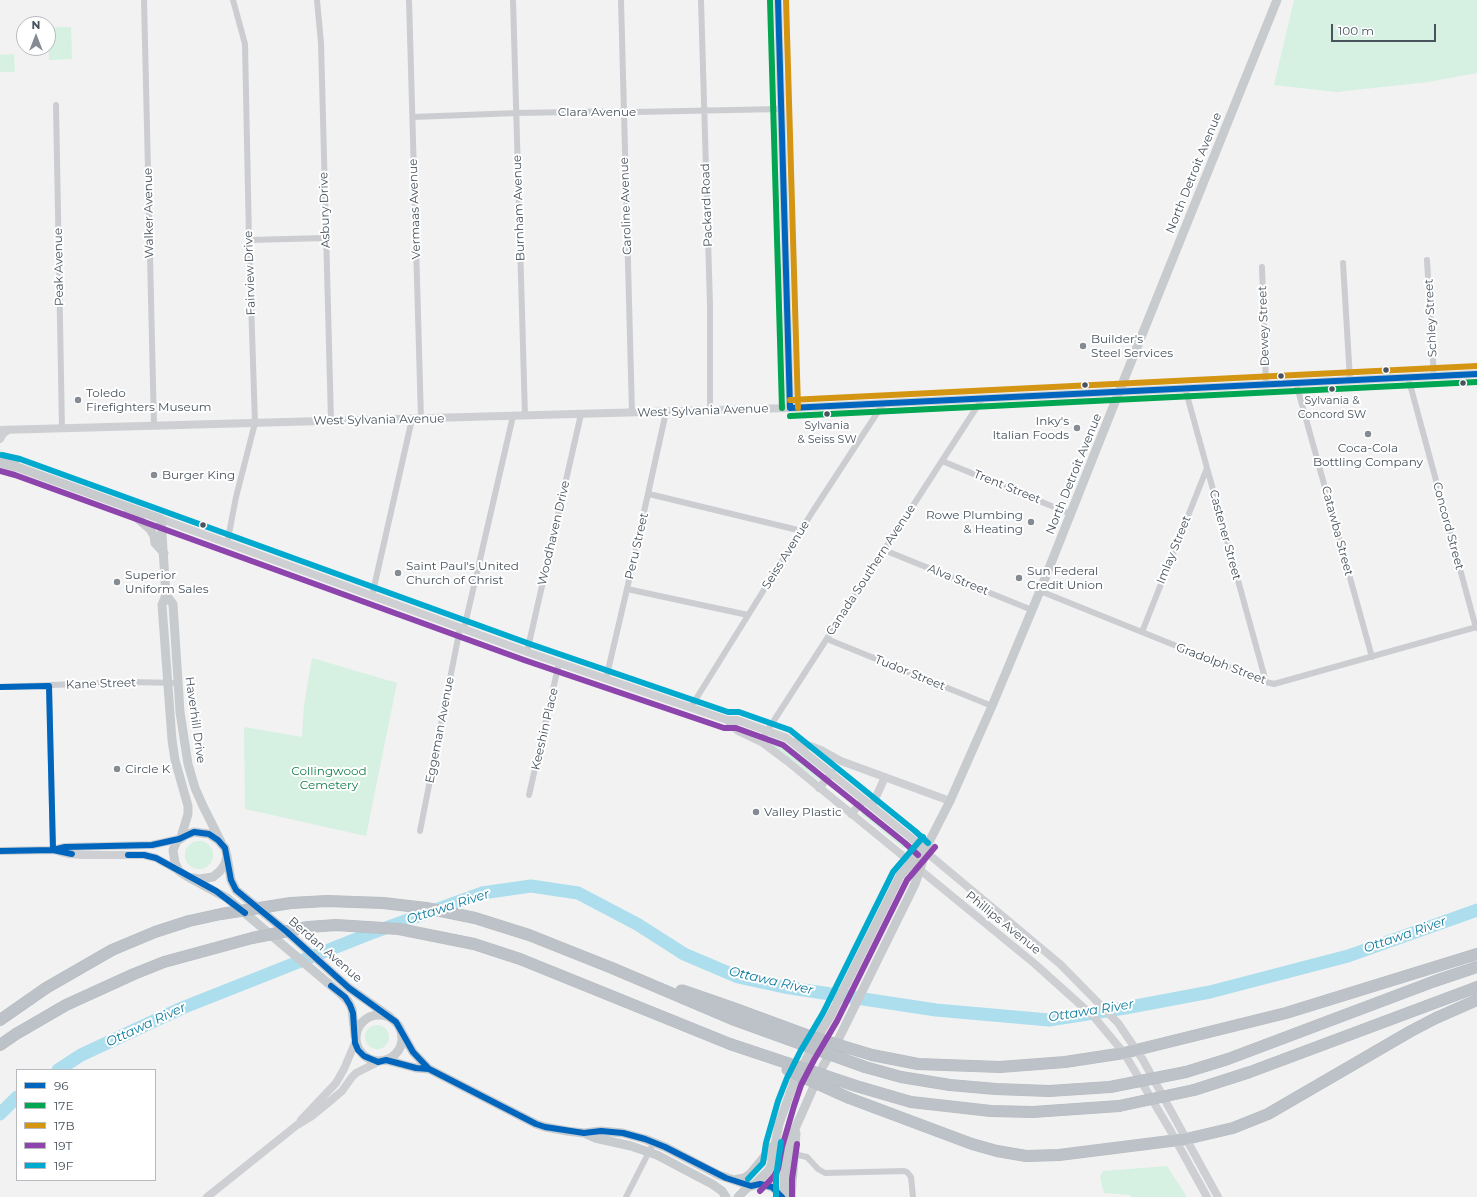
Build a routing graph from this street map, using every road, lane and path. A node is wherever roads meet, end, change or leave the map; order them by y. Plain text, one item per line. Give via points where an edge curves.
1 (144, 0) edge
2 (233, 0) edge
3 (317, 0) edge
4 (410, 0) edge
5 (513, 0) edge
6 (620, 0) edge
7 (701, 0) edge
8 (778, 0) edge
9 (1277, 0) edge
10 (56, 105) dead end
11 (781, 109) junction
12 (704, 110) junction
13 (624, 111) junction
14 (517, 113) junction
15 (413, 117) junction
16 (326, 238) junction
17 (249, 240) junction
18 (1427, 260) dead end
19 (1343, 263) dead end
20 (1262, 267) dead end
21 (1477, 374) edge
22 (1434, 376) junction
23 (1408, 378) junction
24 (1350, 380) junction
25 (1296, 383) junction
26 (1266, 384) junction
27 (1185, 388) junction
28 (1119, 392) junction
29 (982, 399) junction
30 (882, 404) junction
31 (790, 408) junction
32 (710, 411) junction
33 (666, 412) junction
34 (632, 413) junction
35 (580, 414) junction
36 (513, 416) junction
37 (525, 416) junction
38 (421, 418) junction
39 (412, 419) junction
40 (331, 421) junction
41 (255, 423) junction
42 (154, 426) junction
43 (62, 429) junction
44 (4, 430) edge
45 (0, 439) edge
46 (1, 457) edge
47 (942, 461) junction
48 (1207, 468) junction
49 (649, 494) junction
50 (121, 504) junction
51 (1071, 514) junction
52 (161, 519) junction
53 (802, 531) junction
54 (226, 544) junction
55 (884, 550) junction
56 (164, 553) junction
57 (628, 589) junction
58 (1040, 591) junction
59 (166, 595) junction
60 (372, 596) junction
61 (1032, 610) junction
62 (748, 615) junction
63 (1477, 628) edge
64 (462, 629) junction
65 (1142, 632) junction
66 (827, 638) junction
67 (527, 652) junction
68 (1372, 656) junction
69 (559, 663) junction
70 (177, 679) junction
71 (606, 679) junction
72 (1266, 682) junction
73 (167, 684) junction
74 (49, 686) junction
75 (0, 687) edge
76 (992, 706) junction
77 (691, 707) junction
78 (727, 720) junction
79 (768, 730) junction
80 (788, 738) junction
81 (760, 742) junction
82 (832, 773) junction
83 (886, 777) junction
84 (819, 788) junction
85 (529, 795) dead end
86 (864, 800) junction
87 (950, 801) junction
88 (872, 806) junction
89 (851, 814) junction
90 (420, 831) dead end
91 (180, 838) junction
92 (222, 844) junction
93 (926, 848) junction
94 (53, 850) junction
95 (0, 851) edge
96 (227, 856) junction
97 (911, 863) junction
98 (920, 870) junction
99 (179, 871) junction
100 (188, 877) junction
101 (1477, 954) edge
102 (1477, 967) edge
103 (612, 968) junction
104 (1477, 987) edge
105 (1477, 1000) edge
106 (390, 1017) junction
107 (0, 1020) edge
108 (400, 1029) junction
109 (355, 1040) junction
110 (730, 1044) junction
111 (0, 1045) edge
112 (1124, 1053) junction
113 (1140, 1055) junction
114 (382, 1061) junction
115 (429, 1069) junction
116 (297, 1125) junction
117 (797, 1125) junction
118 (584, 1133) junction
119 (1180, 1140) junction
120 (654, 1142) junction
121 (774, 1145) junction
122 (649, 1152) junction
123 (794, 1154) junction
124 (733, 1180) junction
125 (753, 1186) junction
126 (207, 1197) edge
127 (626, 1197) edge
128 (726, 1197) edge
129 (738, 1197) edge
130 (783, 1197) edge
131 (791, 1197) edge
132 (913, 1197) edge
133 (1207, 1197) edge
134 (1218, 1197) edge

1 - 42 street, Walker Avenue
2 - 17 street, Fairview Drive via 245,44
3 - 16 street, Asbury Drive via 321,51
4 - 15 street, Vermaas Avenue
5 - 14 street, Burnham Avenue
6 - 13 street, Caroline Avenue
7 - 12 street, Packard Road
8 - 11 main road
9 - 28 main road, North Detroit Avenue
10 - 43 street, Peak Avenue
11 - 12 street, Clara Avenue
11 - 31 main road
12 - 13 street, Clara Avenue
12 - 32 street, Packard Road via 710,305
13 - 14 street, Clara Avenue
13 - 34 street, Caroline Avenue
14 - 15 street, Clara Avenue
14 - 37 street, Burnham Avenue
15 - 38 street, Vermaas Avenue
16 - 17 street
16 - 40 street, Asbury Drive
17 - 41 street, Fairview Drive
18 - 22 street, Schley Street
19 - 24 street
20 - 26 street, Dewey Street
21 - 22 main road, West Sylvania Avenue
22 - 23 main road, West Sylvania Avenue
23 - 24 main road, West Sylvania Avenue
23 - 63 street, Concord Street
24 - 25 main road, West Sylvania Avenue
25 - 26 main road, West Sylvania Avenue
25 - 68 street, Catawba Street
26 - 27 main road, West Sylvania Avenue
27 - 28 main road, West Sylvania Avenue
27 - 48 street, Castener Street
28 - 29 main road, West Sylvania Avenue
28 - 51 main road, North Detroit Avenue
29 - 30 main road, West Sylvania Avenue
29 - 47 street, Canada Southern Avenue
30 - 31 main road, West Sylvania Avenue
30 - 53 street, Seiss Avenue
31 - 32 main road, West Sylvania Avenue
32 - 33 main road, West Sylvania Avenue
33 - 34 main road, West Sylvania Avenue
33 - 49 street, Peru Street
34 - 35 main road, West Sylvania Avenue
35 - 37 main road, West Sylvania Avenue
35 - 67 street, Woodhaven Drive
36 - 37 main road, West Sylvania Avenue
36 - 38 main road, West Sylvania Avenue
36 - 64 street
38 - 39 main road, West Sylvania Avenue
39 - 40 main road, West Sylvania Avenue
39 - 60 street
40 - 41 main road, West Sylvania Avenue
41 - 42 main road, West Sylvania Avenue
41 - 54 street, Fairview Drive
42 - 43 main road, West Sylvania Avenue
43 - 44 main road, West Sylvania Avenue
44 - 45 main road
46 - 50 main road, Phillips Avenue via 17,467
47 - 51 street, Trent Street
47 - 55 street, Canada Southern Avenue
48 - 65 street, Imlay Street
48 - 72 street, Castener Street
49 - 53 street
49 - 57 street, Peru Street
50 - 52 main road, Phillips Avenue
50 - 56 main road via 150,529 155,543
51 - 58 main road, North Detroit Avenue
52 - 54 main road, Phillips Avenue
52 - 56 main road, Haverhill Drive
53 - 62 street, Seiss Avenue
54 - 60 main road, Phillips Avenue
55 - 61 street, Alva Street
55 - 66 street, Canada Southern Avenue
56 - 59 main road, Haverhill Drive
57 - 62 street
57 - 71 street, Peru Street
58 - 61 main road, North Detroit Avenue
58 - 65 street, Gradolph Street
59 - 70 main road, Haverhill Drive via 172,604
59 - 73 main road, Haverhill Drive via 162,605
60 - 64 main road, Phillips Avenue
61 - 76 main road, North Detroit Avenue
62 - 77 street, Seiss Avenue
63 - 68 street, Gradolph Street
64 - 67 main road, Phillips Avenue
64 - 90 street, Eggeman Avenue
65 - 72 street, Gradolph Street
66 - 76 street, Tudor Street
66 - 79 street, Canada Southern Avenue
67 - 69 main road, Phillips Avenue
68 - 72 street, Gradolph Street via 1274,684
69 - 71 main road, Phillips Avenue
69 - 85 street, Keeshin Place
70 - 73 street, Kane Street
70 - 92 main road, Haverhill Drive via 188,764 203,806
71 - 77 main road, Phillips Avenue
73 - 74 street, Kane Street via 130,682
73 - 91 main road, Haverhill Drive via 175,760 188,806
74 - 75 street, Kane Street
74 - 94 street
76 - 87 main road, North Detroit Avenue
77 - 78 main road, Phillips Avenue
78 - 79 main road, Phillips Avenue via 737,720
78 - 81 main road, Phillips Avenue via 738,731
79 - 80 main road, Phillips Avenue
79 - 81 street, Canada Southern Avenue
80 - 82 main road, Phillips Avenue
80 - 83 main road, Phillips Avenue
81 - 84 main road, Phillips Avenue
82 - 84 main road
82 - 86 main road, Phillips Avenue
83 - 87 main road, Phillips Avenue
83 - 88 main road
84 - 89 main road, Phillips Avenue
86 - 88 main road, Phillips Avenue
86 - 89 main road
87 - 93 main road, North Detroit Avenue
88 - 93 main road, Phillips Avenue
89 - 97 main road, Phillips Avenue
91 - 92 main road via 194,832 204,832
91 - 94 main road via 152,845 65,847
91 - 99 main road via 173,855
92 - 96 main road
93 - 97 main road, North Detroit Avenue
93 - 98 main road, North Detroit Avenue
93 - 113 main road, Phillips Avenue via 1060,964 1125,1033
94 - 95 main road
94 - 99 main road via 83,855 144,854
96 - 100 main road via 223,868 217,874 204,879
96 - 106 main road, Berdan Avenue via 231,880 236,890 326,968
97 - 98 main road, Phillips Avenue
97 - 121 main road, North Detroit Avenue via 900,876 830,1017 794,1082
98 - 112 main road, Phillips Avenue via 1070,996 1090,1014
98 - 117 main road, North Detroit Avenue via 823,1066
99 - 100 main road
100 - 109 main road, Berdan Avenue via 238,906 341,994 348,1001 353,1013
101 - 113 highway
102 - 103 highway, bridge via 1228,1059 1186,1072 1110,1087 1049,1091 950,1085 901,1077 865,1067 732,1019
103 - 107 highway, bridge via 529,935 475,918 426,908 383,903 290,903 221,914 155,932 112,950 46,988
103 - 112 highway, bridge via 809,1036 872,1055 918,1064 1000,1067 1065,1062
104 - 110 highway, bridge via 1250,1072 1194,1090 1119,1106 991,1112 911,1102
105 - 119 highway via 1411,1031 1268,1114 1233,1128
106 - 108 main road
106 - 109 main road via 368,1017 357,1028
108 - 114 main road via 402,1036 398,1051 393,1057
108 - 115 main road via 413,1052
109 - 114 main road via 358,1050 364,1056 370,1060
109 - 116 main road via 336,1083
110 - 111 highway, bridge via 520,959 474,944 399,929 336,924 252,938 164,962 66,1005
110 - 119 highway, bridge via 849,1098 997,1151 1026,1156 1059,1155
112 - 113 highway
112 - 119 main road, Phillips Avenue via 1169,1128
113 - 119 main road, Phillips Avenue
114 - 115 main road
114 - 116 main road via 356,1073 342,1091
115 - 118 main road via 536,1124
116 - 126 main road
117 - 123 main road
117 - 130 main road, North Detroit Avenue via 787,1152
118 - 120 main road via 615,1132
118 - 122 main road
119 - 133 main road, Phillips Avenue
119 - 134 main road
120 - 122 street
120 - 124 main road
121 - 124 main road via 750,1174
121 - 125 main road, North Detroit Avenue via 771,1166
122 - 127 street
122 - 128 main road via 712,1184
123 - 131 main road
123 - 132 street via 807,1157 825,1173 901,1170 907,1172 912,1181
124 - 125 main road
125 - 129 main road, North Detroit Avenue
125 - 130 main road via 760,1184 772,1187

